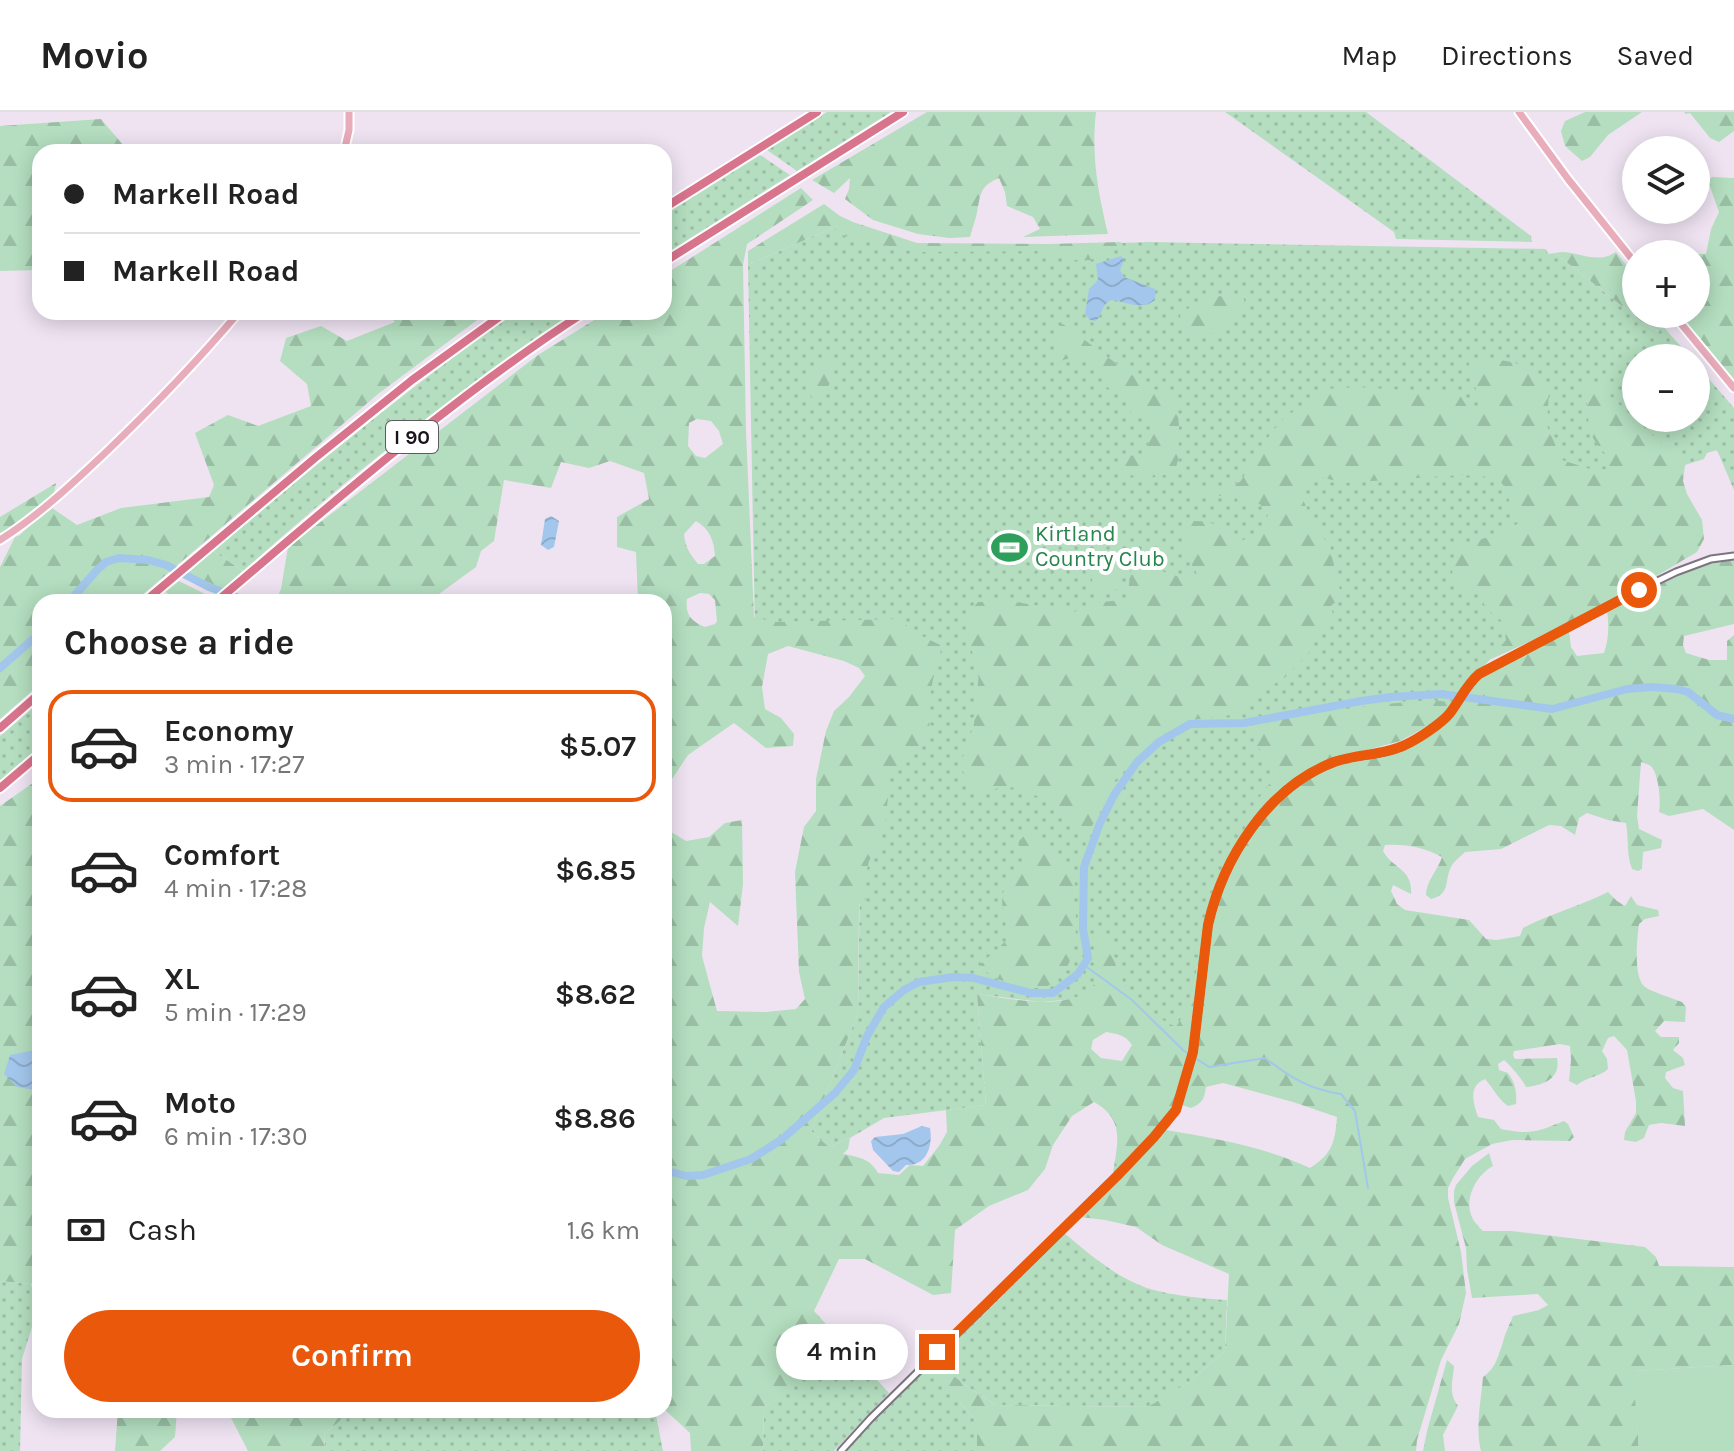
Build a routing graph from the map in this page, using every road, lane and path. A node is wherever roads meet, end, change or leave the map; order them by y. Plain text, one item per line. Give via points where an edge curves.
1 (349, 112) edge
2 (817, 112) edge
3 (903, 112) edge
4 (1519, 112) edge
5 (346, 144) edge
6 (672, 203) edge
7 (1622, 246) edge
8 (672, 257) edge
9 (232, 320) edge
10 (495, 320) edge
11 (573, 320) edge
12 (1685, 328) edge
13 (1734, 388) edge
14 (0, 540) edge
15 (1734, 556) edge
16 (153, 594) edge
17 (225, 594) edge
18 (32, 700) edge
19 (0, 728) edge
20 (32, 761) edge
21 (0, 788) edge
22 (841, 1451) edge

1 - 5 main road
2 - 6 highway
3 - 8 highway
4 - 7 main road
9 - 14 main road via 113,445
10 - 16 highway, I 90 via 412,380
11 - 17 highway, I 90 via 427,425
12 - 13 main road
15 - 22 street via 1702,562 1639,590 1479,674 1448,715 1404,746 1333,763 1278,797 1246,837 1217,890 1193,1052 1176,1110
18 - 19 highway
20 - 21 highway

